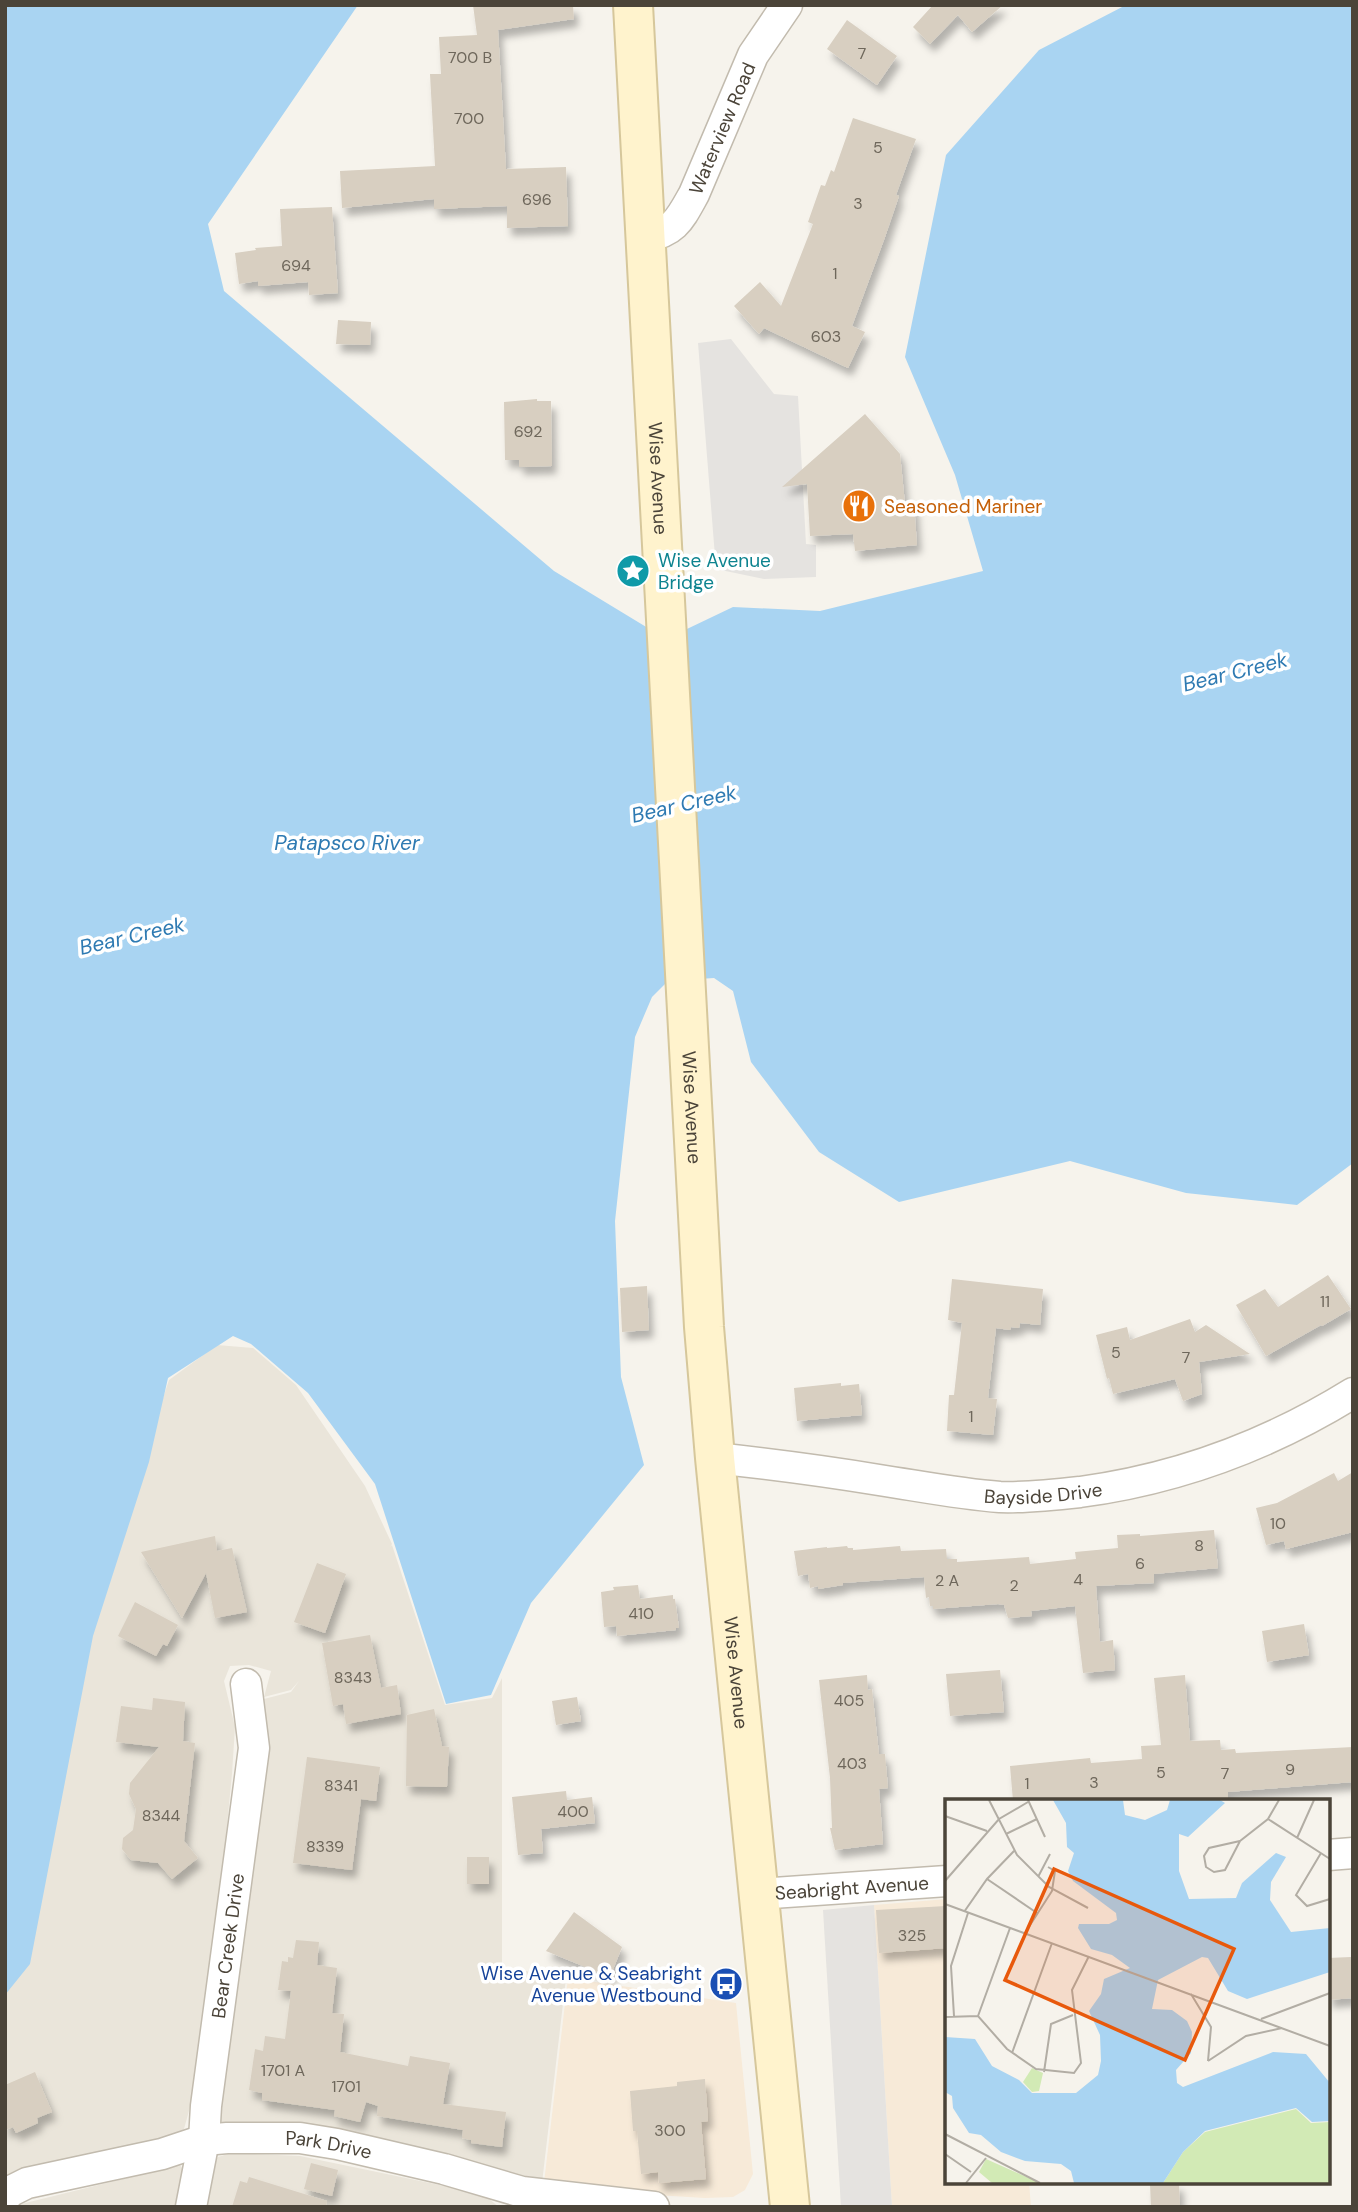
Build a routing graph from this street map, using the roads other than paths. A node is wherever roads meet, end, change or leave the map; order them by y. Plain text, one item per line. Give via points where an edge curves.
1 (633, 5) edge
2 (787, 5) edge
3 (645, 237) junction
4 (1353, 1393) edge
5 (715, 1458) junction
6 (246, 1685) dead end
7 (1353, 1853) edge
8 (1330, 1855) edge
9 (945, 1881) edge
10 (758, 1894) junction
11 (204, 2140) junction
12 (5, 2197) edge
13 (521, 2199) edge
14 (191, 2207) edge
15 (654, 2207) edge
16 (790, 2207) edge

1 - 3 main road, Wise Avenue
2 - 3 street, Waterview Road via 753,55 685,211 662,234
3 - 5 main road, Wise Avenue
4 - 5 street, Bayside Drive via 1288,1429 1194,1467 1131,1484 1037,1496 964,1493
5 - 10 main road, Wise Avenue
6 - 11 street, Bear Creek Drive via 254,1748
7 - 8 street
9 - 10 street, Seabright Avenue
10 - 16 main road, Wise Avenue
11 - 12 street, Park Drive via 162,2154 27,2183
11 - 13 street, Park Drive via 300,2138 337,2144 444,2169
11 - 14 street, Bear Creek Drive
13 - 15 street, Park Drive

